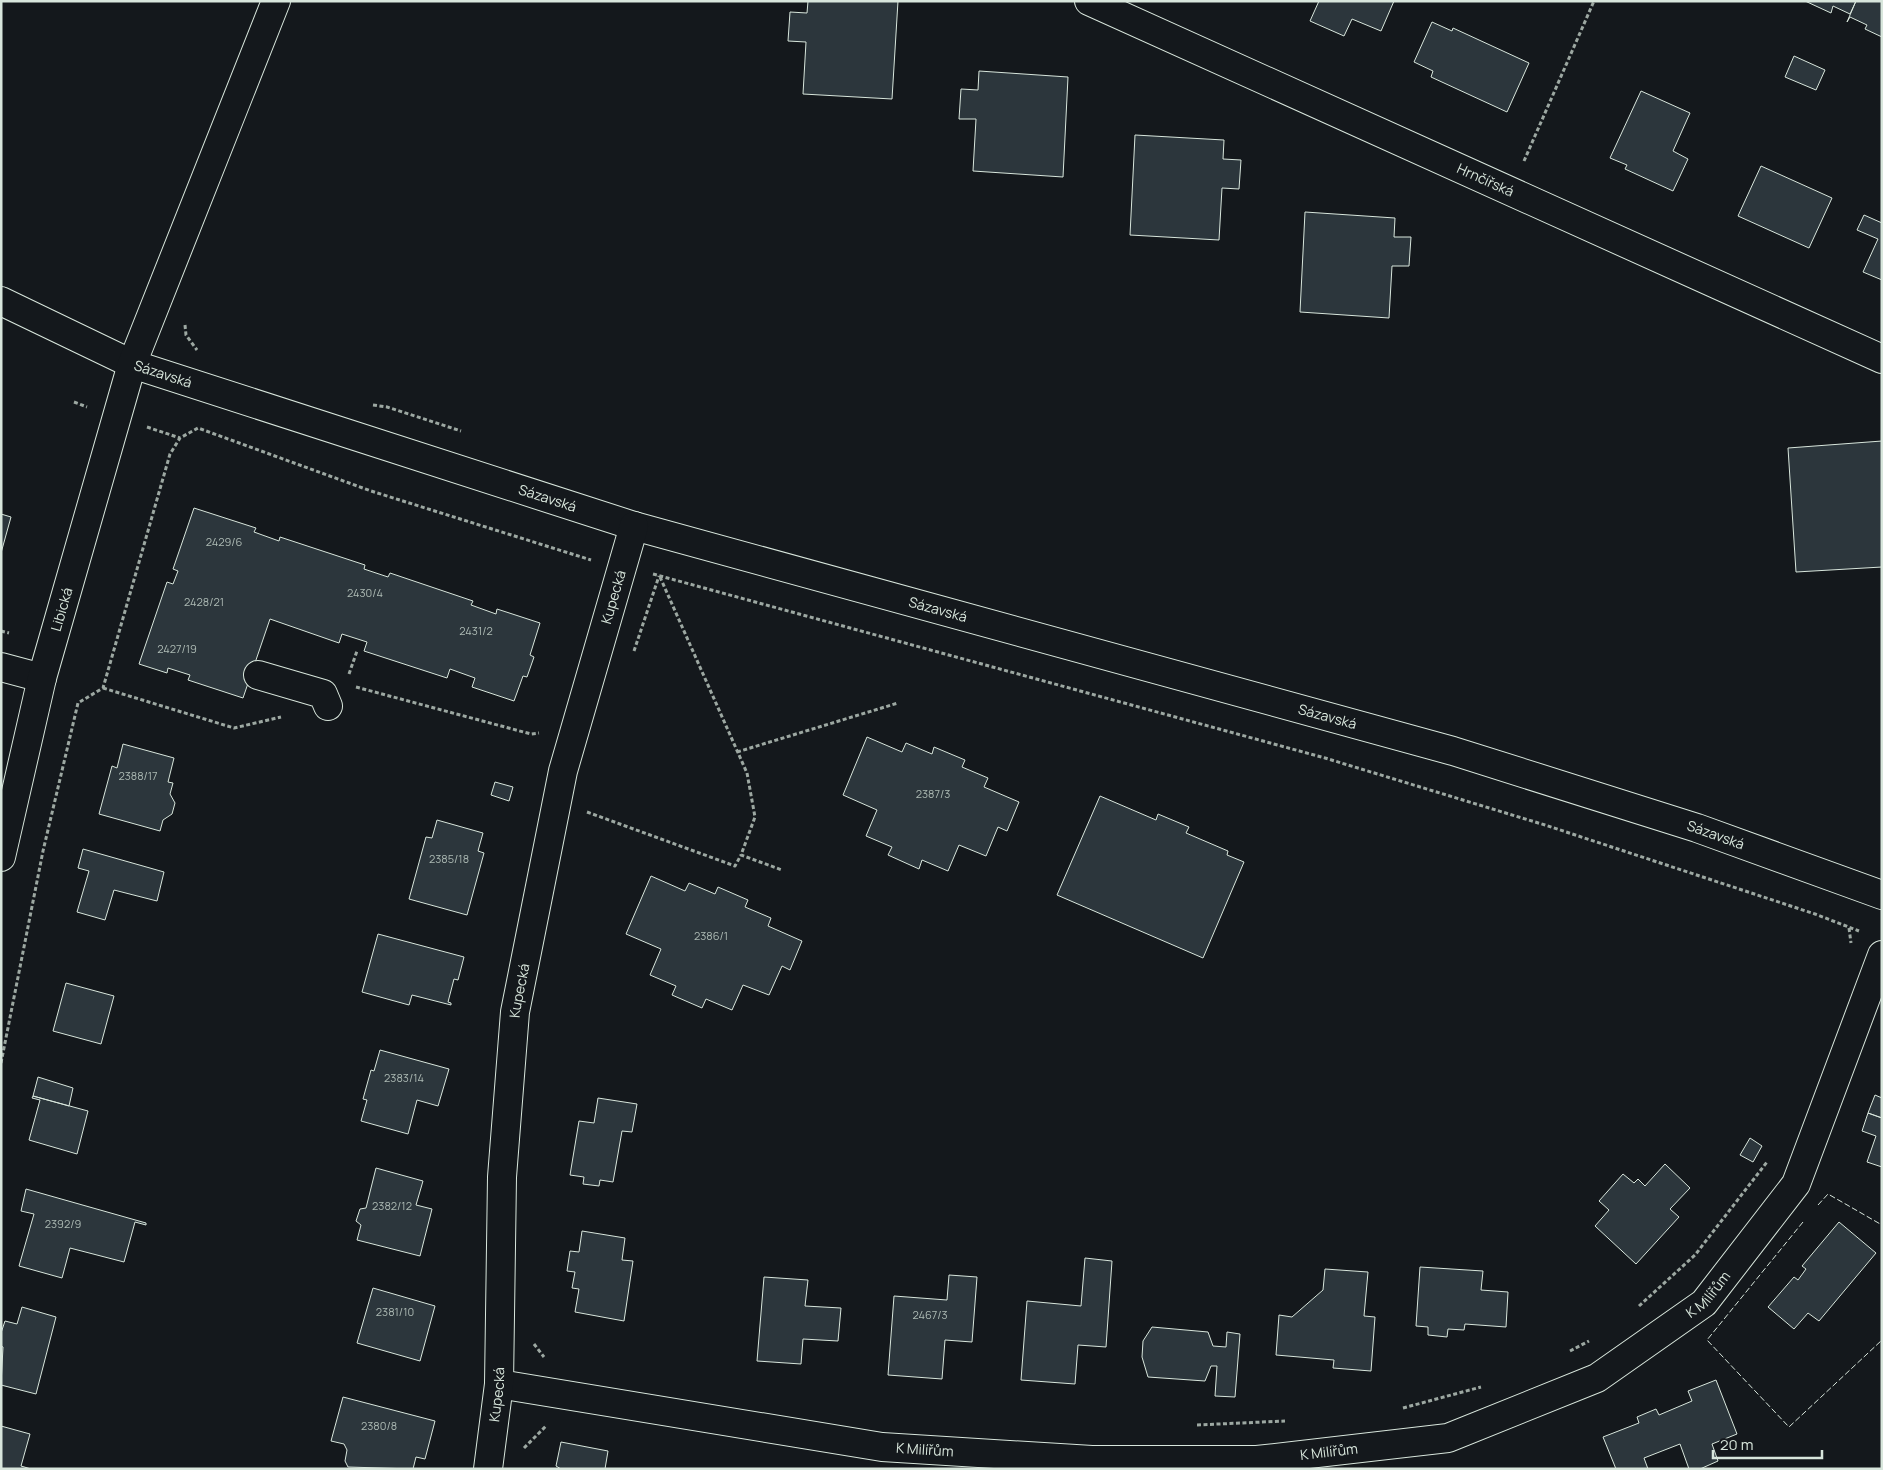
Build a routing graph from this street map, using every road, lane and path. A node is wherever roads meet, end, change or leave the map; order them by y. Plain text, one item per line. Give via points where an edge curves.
1 (276, 1) edge
2 (1089, 1) edge
3 (1594, 1) edge
4 (1510, 191) junction
5 (1, 301) edge
6 (184, 321) dead end
7 (199, 352) dead end
8 (1882, 359) edge
9 (132, 364) junction
10 (369, 405) dead end
11 (461, 431) dead end
12 (634, 526) junction
13 (593, 560) dead end
14 (357, 651) dead end
15 (1, 667) edge
16 (258, 676) dead end
17 (348, 676) dead end
18 (42, 678) junction
19 (355, 686) dead end
20 (103, 688) junction
21 (898, 703) dead end
22 (328, 706) joint
23 (543, 733) dead end
24 (738, 752) junction
25 (588, 804) dead end
26 (586, 811) junction
27 (584, 820) dead end
28 (741, 855) junction
29 (1, 857) edge
30 (782, 870) dead end
31 (1882, 895) edge
32 (1851, 947) dead end
33 (1882, 955) edge
34 (1, 1063) edge
35 (1772, 1155) dead end
36 (1637, 1307) dead end
37 (529, 1339) dead end
38 (1592, 1339) dead end
39 (1569, 1352) dead end
40 (546, 1360) dead end
41 (499, 1384) junction
42 (1484, 1386) dead end
43 (1394, 1410) dead end
44 (1291, 1421) dead end
45 (1188, 1425) dead end
46 (880, 1458) edge
47 (1256, 1464) edge
48 (488, 1469) edge

1 - 9 street, Libická
2 - 4 street, Hrnčířská
3 - 4 path
4 - 8 street, Hrnčířská
5 - 9 street, Sázavská
6 - 7 path via 186,335
9 - 12 street, Sázavská
9 - 18 street, Libická
10 - 11 path via 387,407
12 - 31 street, Sázavská via 1453,751 1697,828
12 - 41 street, Kupecká via 563,771 515,1012 502,1177
13 - 20 path via 370,491 198,428 180,438 170,454
14 - 17 path
15 - 18 street
16 - 22 street via 323,694
18 - 29 street, Libická
19 - 23 path via 531,734
20 - 22 path via 234,728
20 - 34 path via 78,703 43,851
21 - 24 path
24 - 28 path via 755,817
24 - 32 path via 659,576 1325,758 1545,825 1814,914 1849,928
25 - 26 path
26 - 27 path
26 - 28 path via 735,866
28 - 30 path
33 - 47 street, K Milířům via 1796,1184 1704,1303 1597,1378 1448,1438
35 - 36 path via 1695,1255
37 - 40 path
38 - 39 path
41 - 46 street, K Milířům
41 - 48 street, Kupecká
42 - 43 path
44 - 45 path
46 - 47 street, K Milířům

